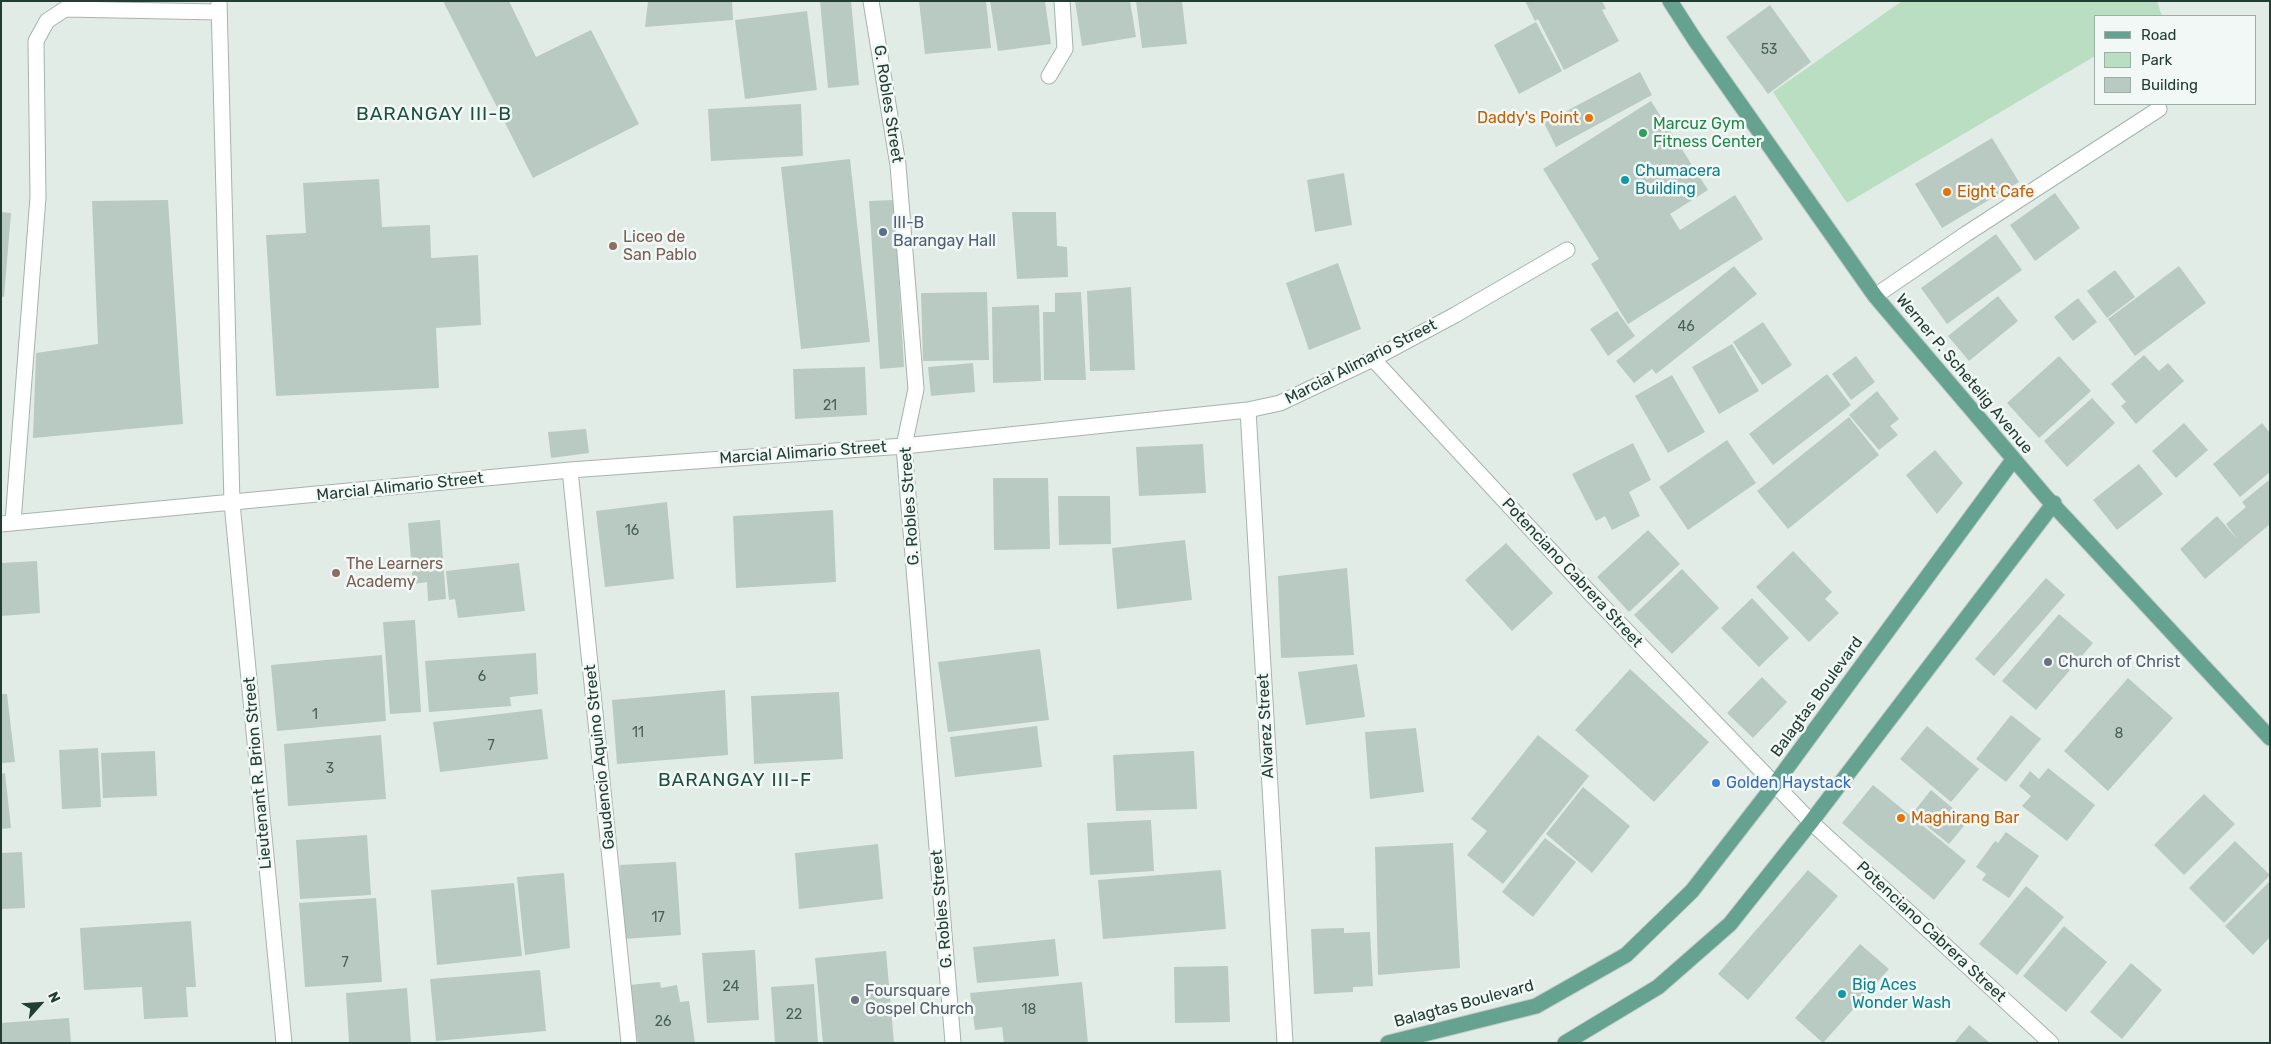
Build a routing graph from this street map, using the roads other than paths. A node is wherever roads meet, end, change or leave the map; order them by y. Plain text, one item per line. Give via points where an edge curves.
1 (871, 1) edge
2 (1062, 1) edge
3 (1670, 1) edge
4 (219, 7) edge
5 (1049, 76) dead end
6 (2159, 109) dead end
7 (1567, 250) dead end
8 (1875, 296) junction
9 (1372, 359) junction
10 (1248, 410) junction
11 (904, 446) junction
12 (2013, 460) junction
13 (570, 470) junction
14 (232, 503) junction
15 (2054, 503) junction
16 (7, 523) edge
17 (2270, 738) edge
18 (1775, 784) junction
19 (1812, 822) junction
20 (284, 1043) edge
21 (629, 1043) edge
22 (953, 1043) edge
23 (1285, 1043) edge
24 (1388, 1043) edge
25 (1565, 1043) edge
26 (2051, 1043) edge

1 - 11 street, G. Robles Street via 898,165 916,389
2 - 5 street via 1065,49
3 - 8 main road, Werner P. Schetelig Avenue
4 - 14 street, Lieutenant R. Brion Street
4 - 16 street via 65,9 47,21 36,41 38,197
6 - 8 street
7 - 9 street, Marcial Alimario Street
8 - 12 main road, Werner P. Schetelig Avenue
9 - 10 street, Marcial Alimario Street via 1280,403
9 - 18 street, Potenciano Cabrera Street via 1591,594
10 - 11 street, Marcial Alimario Street
10 - 23 street, Alvarez Street
11 - 13 street, Marcial Alimario Street
11 - 22 street, G. Robles Street
12 - 15 main road, Werner P. Schetelig Avenue
12 - 18 main road, Balagtas Boulevard
13 - 14 street, Marcial Alimario Street
13 - 21 street, Gaudencio Aquino Street
14 - 16 street, Marcial Alimario Street
14 - 20 street, Lieutenant R. Brion Street
15 - 17 main road, Werner P. Schetelig Avenue
15 - 19 main road
18 - 19 street, Potenciano Cabrera Street
18 - 24 main road, Balagtas Boulevard via 1692,891 1626,955 1536,1006
19 - 25 main road via 1730,924 1658,987
19 - 26 street, Potenciano Cabrera Street

